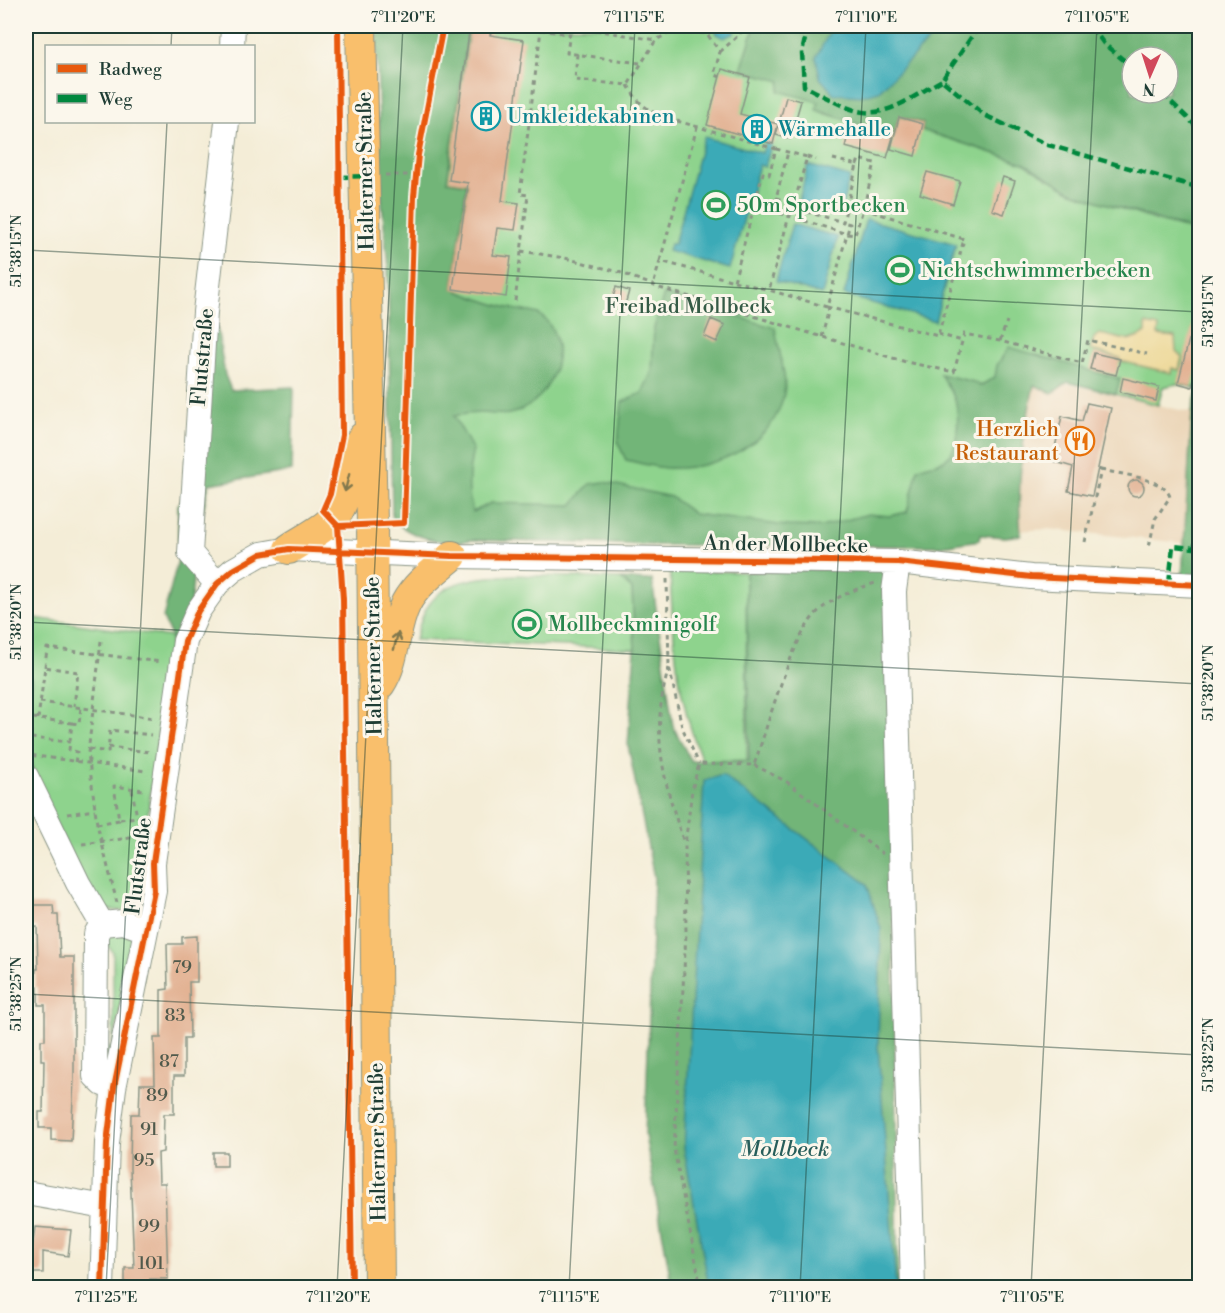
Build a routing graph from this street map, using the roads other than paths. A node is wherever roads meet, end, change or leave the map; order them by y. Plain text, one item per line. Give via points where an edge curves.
1 (233, 26) edge
2 (361, 26) edge
3 (232, 45) edge
4 (227, 123) edge
5 (369, 429) junction
6 (289, 549) junction
7 (372, 553) junction
8 (452, 556) junction
9 (898, 562) junction
10 (217, 584) junction
11 (1200, 585) edge
12 (374, 694) junction
13 (26, 776) edge
14 (113, 923) junction
15 (146, 930) junction
16 (114, 1088) junction
17 (26, 1193) edge
18 (105, 1207) junction
19 (102, 1287) edge
20 (379, 1287) edge
21 (913, 1287) edge

1 - 3 street
2 - 5 main road, Halterner Straße
4 - 10 street, Flutstraße via 205,312 189,553
5 -> 6 main road via 356,447 343,498 332,520
5 - 7 main road, Halterner Straße
6 - 7 street, Flutstraße
6 - 10 street, Flutstraße via 261,554
7 - 8 street, An der Mollbecke
7 - 12 main road, Halterner Straße
8 - 9 street, An der Mollbecke
12 -> 8 main road via 388,672 406,604 425,579
9 - 11 street, An der Mollbecke via 1031,577
9 - 21 street via 894,591
10 - 15 street, Flutstraße via 198,610 185,641
12 - 20 main road, Halterner Straße
13 - 14 street via 78,883
14 - 15 street
14 - 16 street via 96,934 95,1076
15 - 16 street, Flutstraße
16 - 18 street, Flutstraße
17 - 18 street
18 - 19 street, Flutstraße

